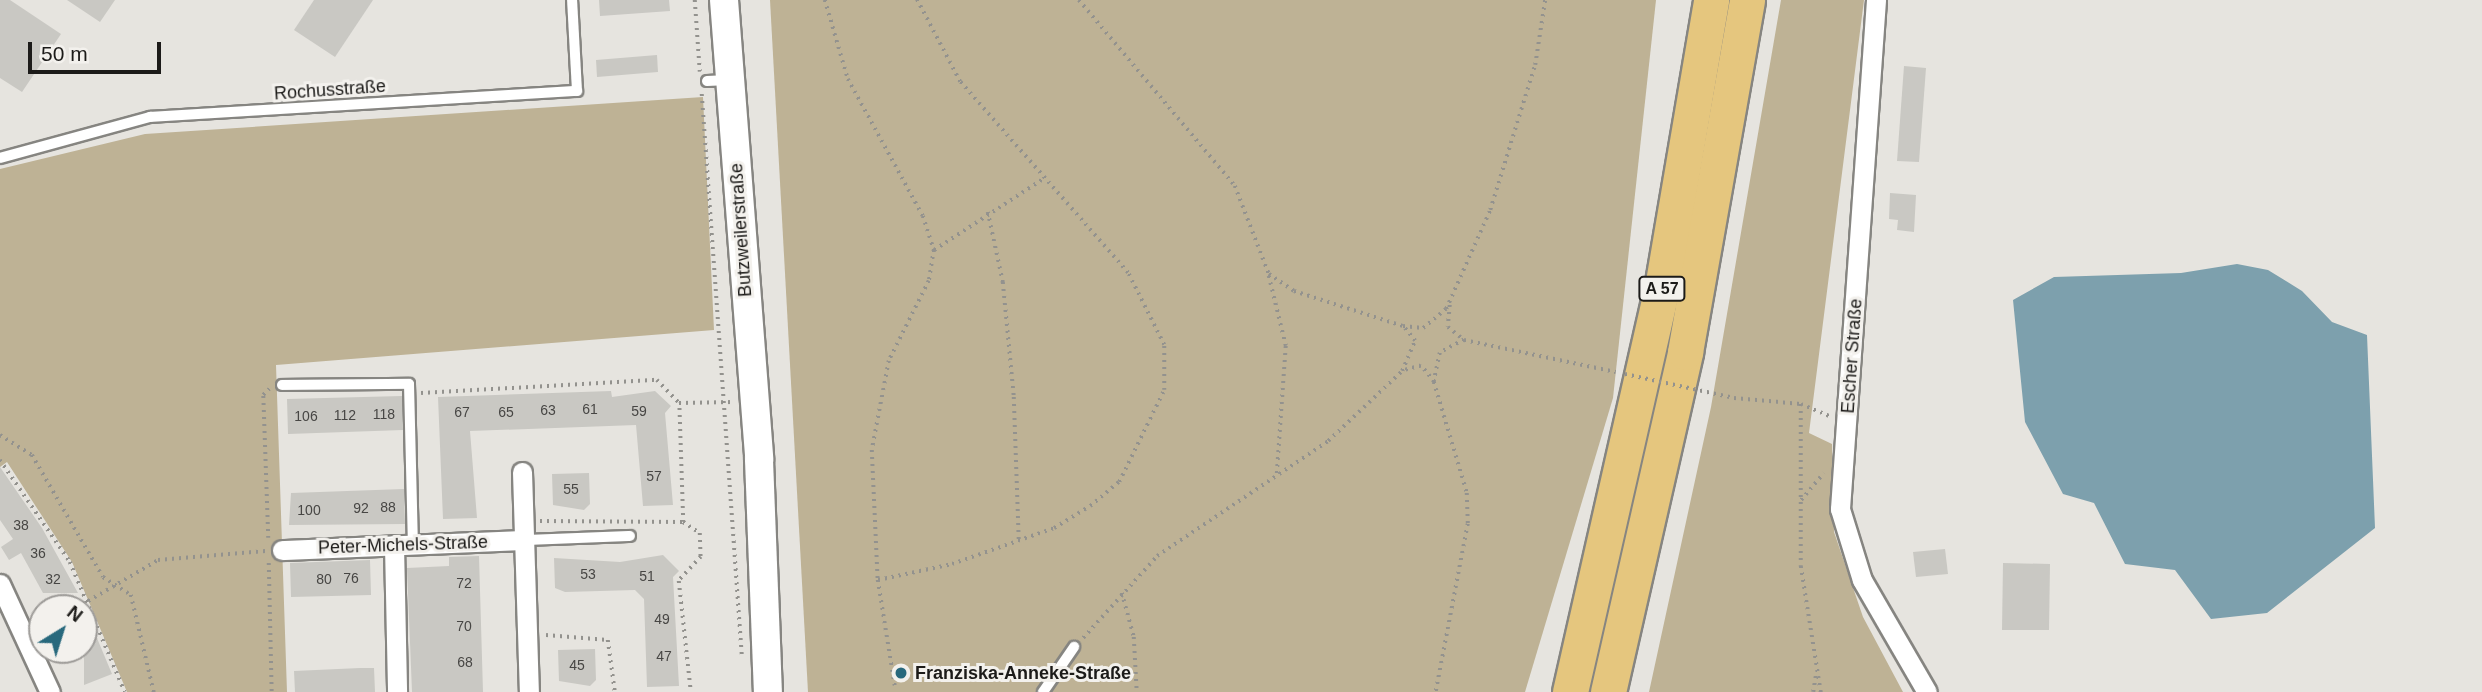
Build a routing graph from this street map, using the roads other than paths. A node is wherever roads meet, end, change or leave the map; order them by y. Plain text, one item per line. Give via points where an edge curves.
1 (572, 0) edge
2 (724, 0) edge
3 (1711, 0) edge
4 (1747, 0) edge
5 (1876, 0) edge
6 (0, 158) edge
7 (282, 385) road end
8 (759, 460) junction
9 (522, 472) dead end
10 (524, 531) junction
11 (630, 536) dead end
12 (403, 544) junction
13 (275, 550) road end
14 (0, 584) edge
15 (1074, 647) road end
16 (50, 692) edge
17 (397, 692) edge
18 (529, 692) edge
19 (768, 692) edge
20 (784, 692) edge
21 (1043, 692) edge
22 (1570, 692) edge
23 (1608, 692) edge
24 (1927, 692) edge

1 - 6 lane, Rochusstraße via 577,91 150,117
2 - 8 main road, Butzweilerstraße via 718,80
3 - 22 highway, A 57 via 1662,288
4 - 23 highway, A 57 via 1685,352
5 - 24 street, Escher Straße via 1840,509 1862,580
7 - 12 lane via 409,384
8 - 19 main road, Butzweilerstraße
8 - 20 main road, Butzweilerstraße
9 - 10 street
10 - 11 lane
10 - 12 street, Peter-Michels-Straße
10 - 18 street
12 - 13 street, Peter-Michels-Straße
12 - 17 street
14 - 16 street
15 - 21 lane

